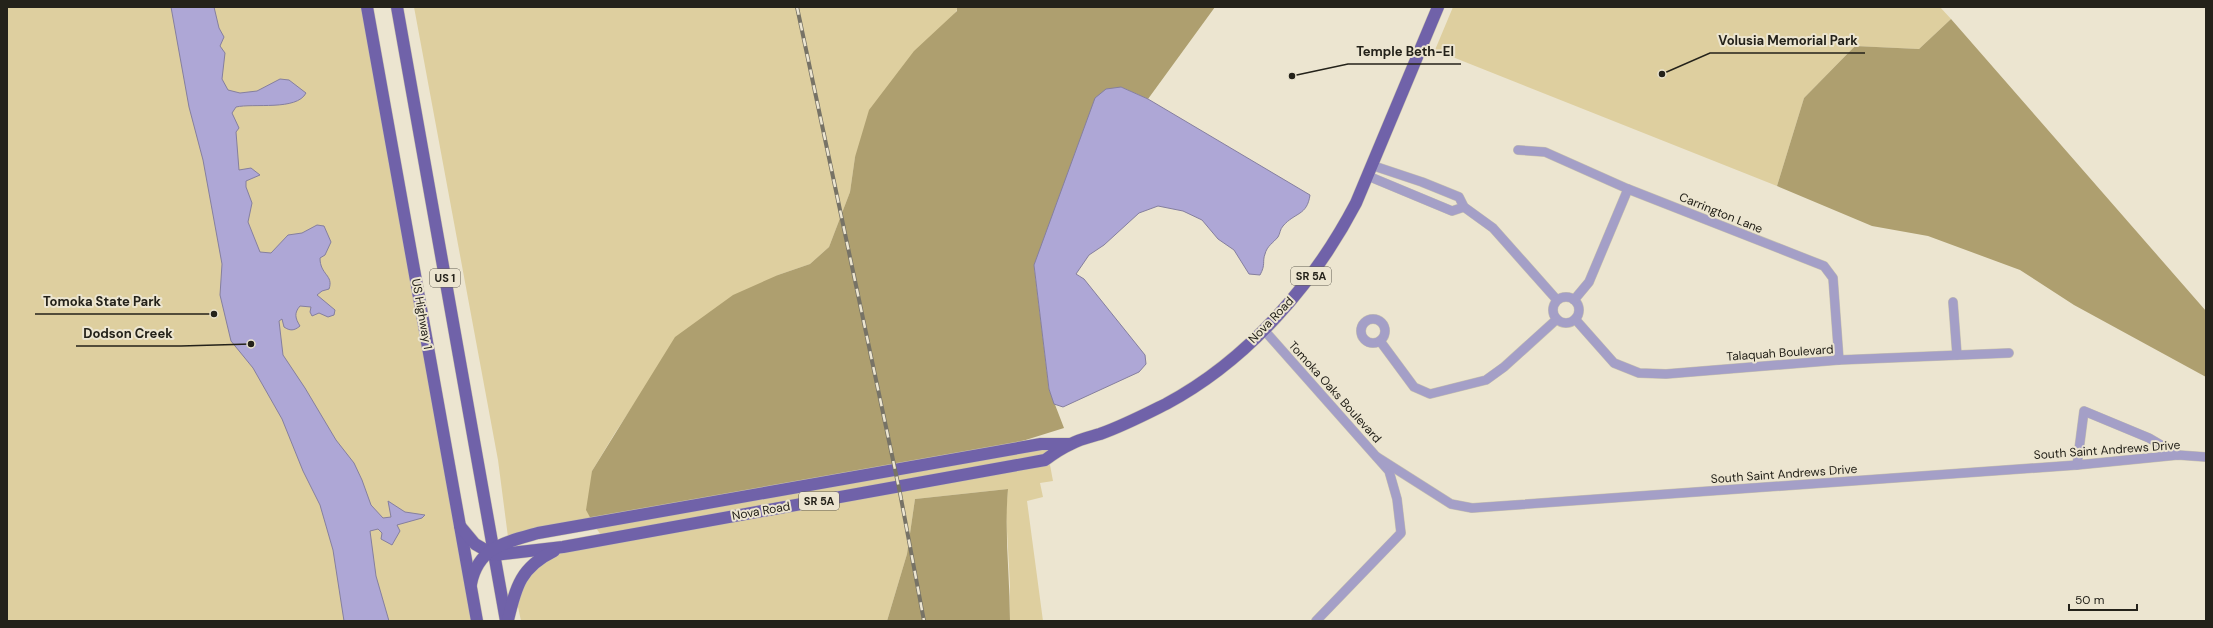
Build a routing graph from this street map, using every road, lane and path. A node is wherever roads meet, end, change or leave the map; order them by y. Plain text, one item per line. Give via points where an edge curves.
1 (367, 7) edge
2 (397, 7) edge
3 (1438, 7) edge
4 (1518, 150) dead end
5 (1370, 171) junction
6 (1422, 182) junction
7 (1628, 189) junction
8 (1416, 196) junction
9 (1464, 207) junction
10 (1557, 300) junction
11 (1574, 300) junction
12 (1953, 302) dead end
13 (1557, 319) junction
14 (1575, 319) junction
15 (1264, 330) junction
16 (1380, 341) dead end
17 (2009, 353) dead end
18 (1957, 355) junction
19 (1839, 360) junction
20 (1071, 444) junction
21 (2178, 456) junction
22 (1377, 457) junction
23 (2206, 457) edge
24 (2077, 465) junction
25 (460, 526) junction
26 (563, 547) junction
27 (491, 552) junction
28 (471, 584) junction
29 (477, 621) edge
30 (507, 621) edge
31 (1316, 621) edge

1 - 25 main road, US Highway 1 / US 1
2 - 27 main road, US 1
3 - 5 main road, Nova Road / SR 5A
4 - 7 street, Carrington Lane via 1545,152
5 - 6 street
5 - 8 street
5 - 15 main road, Nova Road / SR 5A via 1340,232 1321,262 1299,292
6 - 8 street
6 - 9 street via 1459,197
7 - 11 street via 1589,282
7 - 19 street, Carrington Lane via 1824,266 1833,278
8 - 9 street via 1452,211
9 - 10 street via 1493,228
10 - 11 street via 1564,297
10 - 13 street via 1553,309
11 - 14 street via 1579,312
12 - 18 street
13 - 14 street via 1564,322
13 - 16 street via 1486,380 1430,394 1414,387
14 - 19 street, Talaquah Boulevard via 1614,363 1639,373 1666,374
15 - 20 main road, Nova Road / SR 5A via 1223,366 1168,402 1135,420
15 - 22 street, Tomoka Oaks Boulevard
17 - 18 street, Talaquah Boulevard
18 - 19 street, Talaquah Boulevard
20 - 26 main road, Nova Road / SR 5A via 1045,460
20 - 27 main road, Nova Road / SR 5A via 1041,444 538,533
21 - 23 street, South Saint Andrews Drive
21 - 24 street, South Saint Andrews Drive
21 - 24 street via 2149,438 2084,411
22 - 24 street, South Saint Andrews Drive via 1451,504 1472,508
22 - 31 street, Tomoka Oaks Boulevard via 1389,471 1397,499 1401,533
25 - 27 main road via 475,544
25 - 28 main road, US Highway 1 / US 1
26 - 27 main road, Nova Road / SR 5A
26 - 30 main road via 532,565 522,576 514,592
27 - 28 main road via 473,574
27 - 30 main road, US 1
28 - 29 main road, US Highway 1 / US 1

